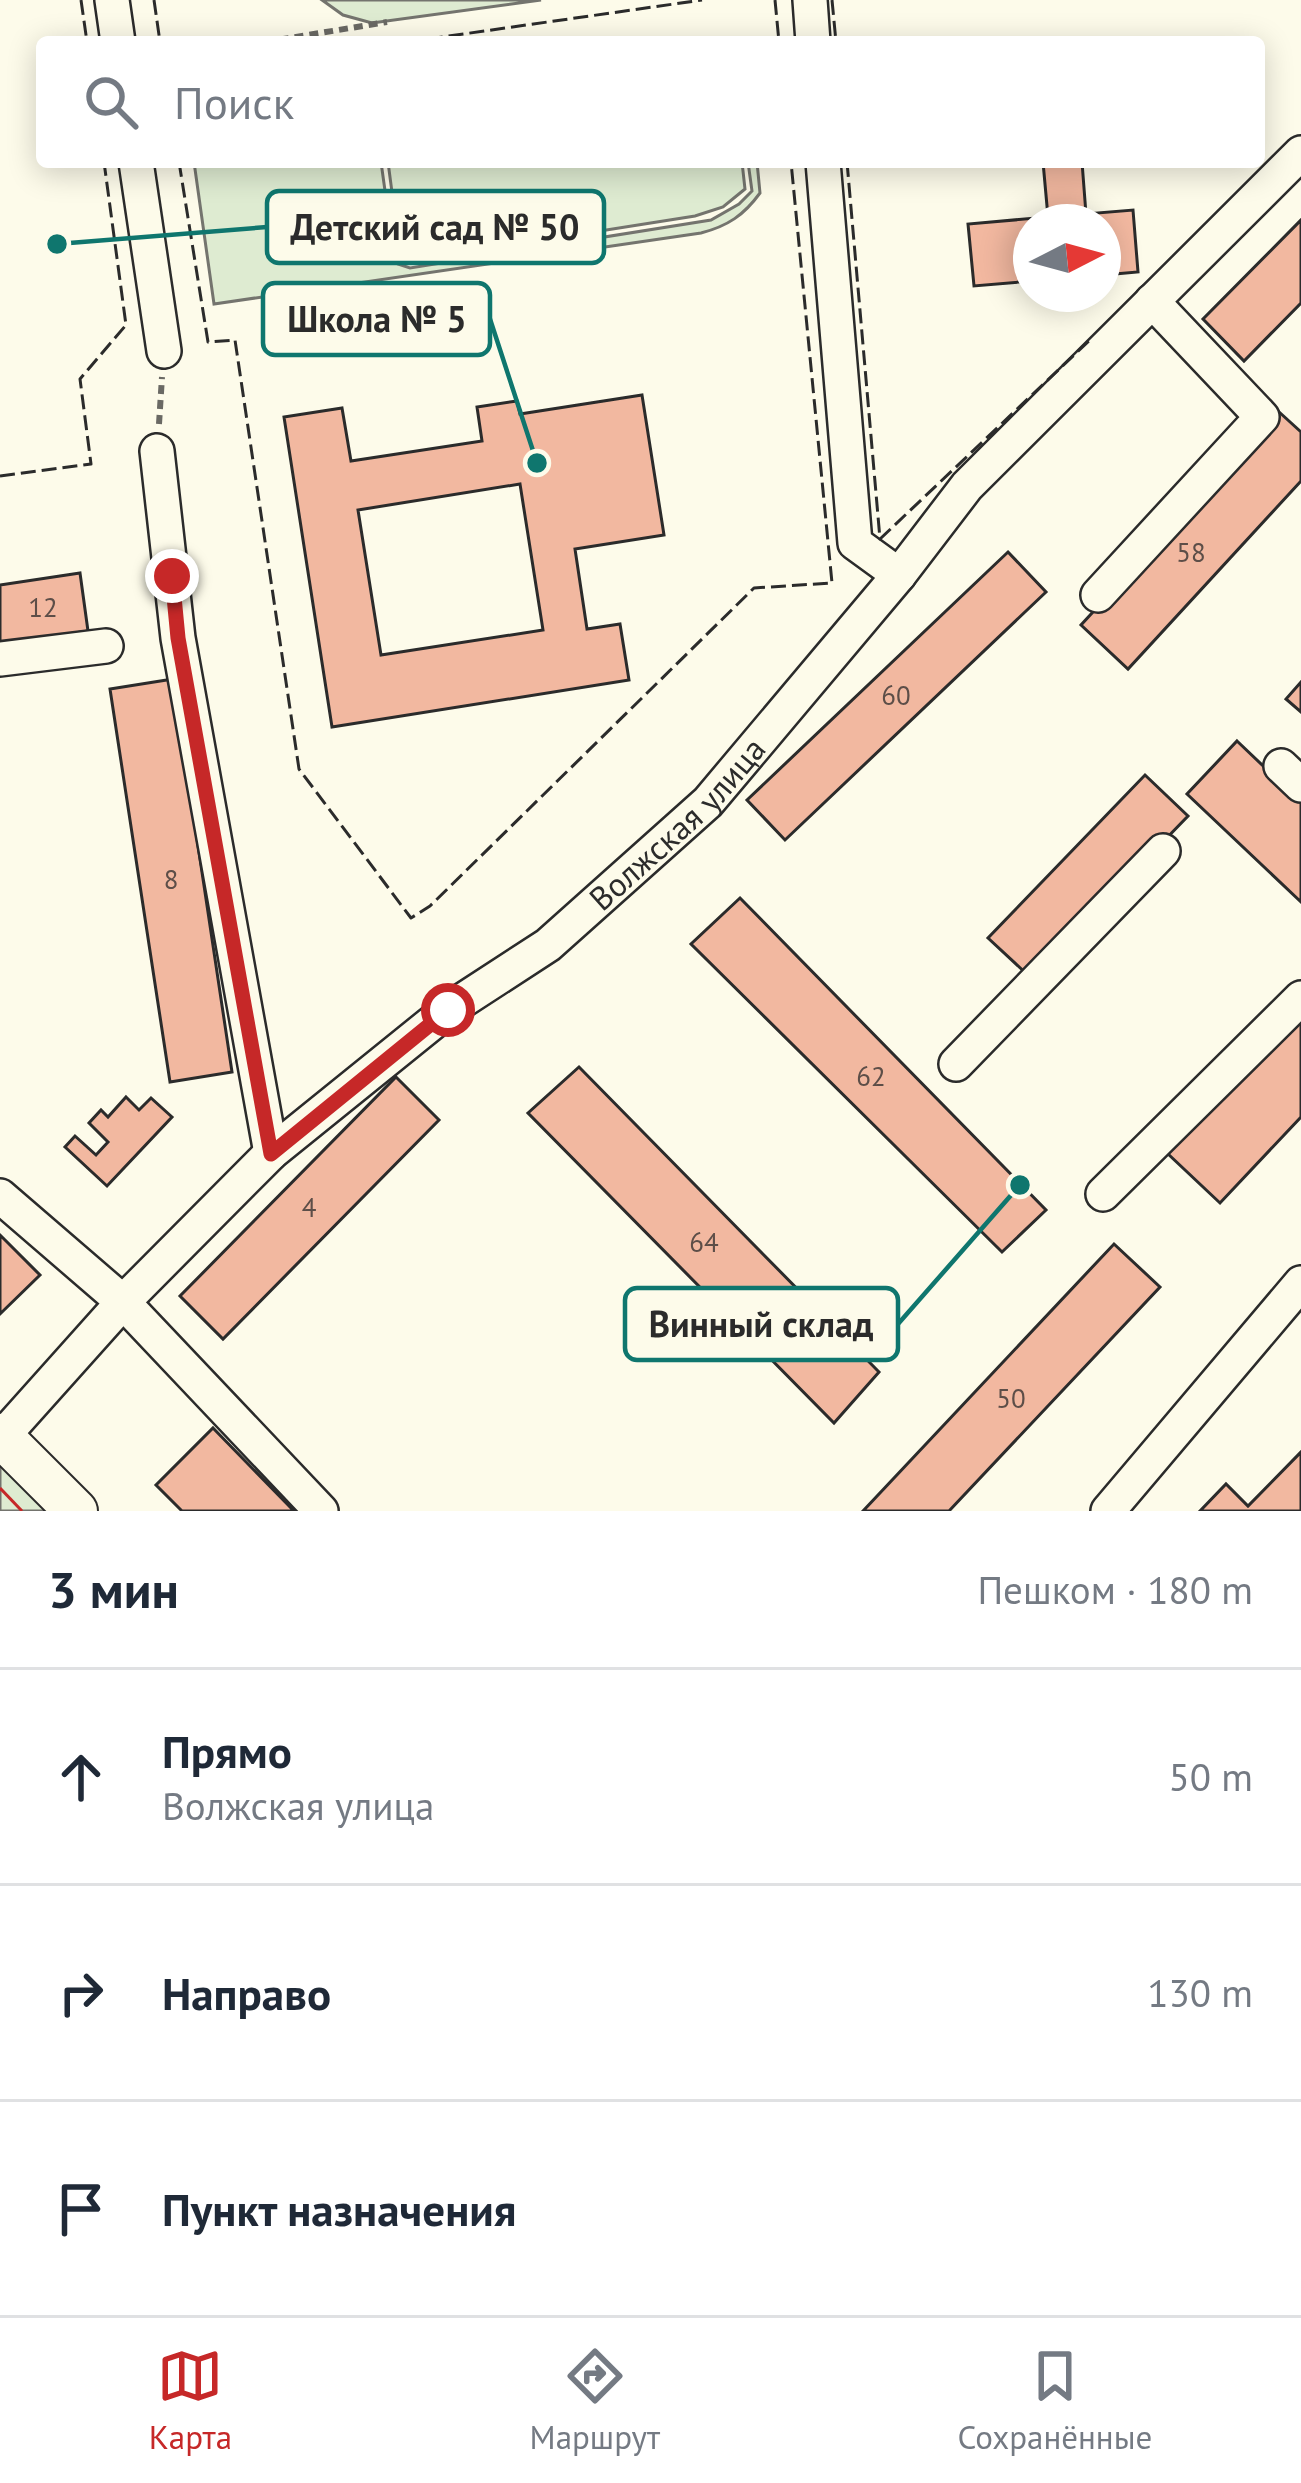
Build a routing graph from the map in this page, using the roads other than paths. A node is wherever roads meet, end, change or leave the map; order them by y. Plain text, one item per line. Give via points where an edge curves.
1 (112, 0) edge
2 (810, 0) edge
3 (117, 36) edge
4 (813, 36) edge
5 (1301, 153) edge
6 (137, 168) edge
7 (824, 168) edge
8 (1152, 302) junction
9 (164, 352) road end
10 (157, 451) road end
11 (898, 575) junction
12 (1098, 595) dead end
13 (106, 646) dead end
14 (0, 659) edge
15 (1163, 851) dead end
16 (1301, 998) edge
17 (956, 1064) dead end
18 (271, 1154) junction
19 (1103, 1194) dead end
20 (0, 1196) edge
21 (1301, 1283) edge
22 (123, 1302) junction
23 (0, 1435) edge
24 (76, 1511) edge
25 (321, 1511) edge
26 (1108, 1511) edge

1 - 3 street
2 - 4 street
5 - 8 street, Волжская улица
6 - 9 street
7 - 11 street via 855,544
8 - 11 street, Волжская улица via 967,486
8 - 12 street via 1262,417
10 - 18 street via 178,638
11 - 18 street, Волжская улица via 708,802 548,944 448,1010
13 - 14 street
15 - 17 street
16 - 19 street
18 - 22 street, Волжская улица
20 - 22 street
21 - 26 street
22 - 23 street, Волжская улица
22 - 25 street
23 - 24 main road

